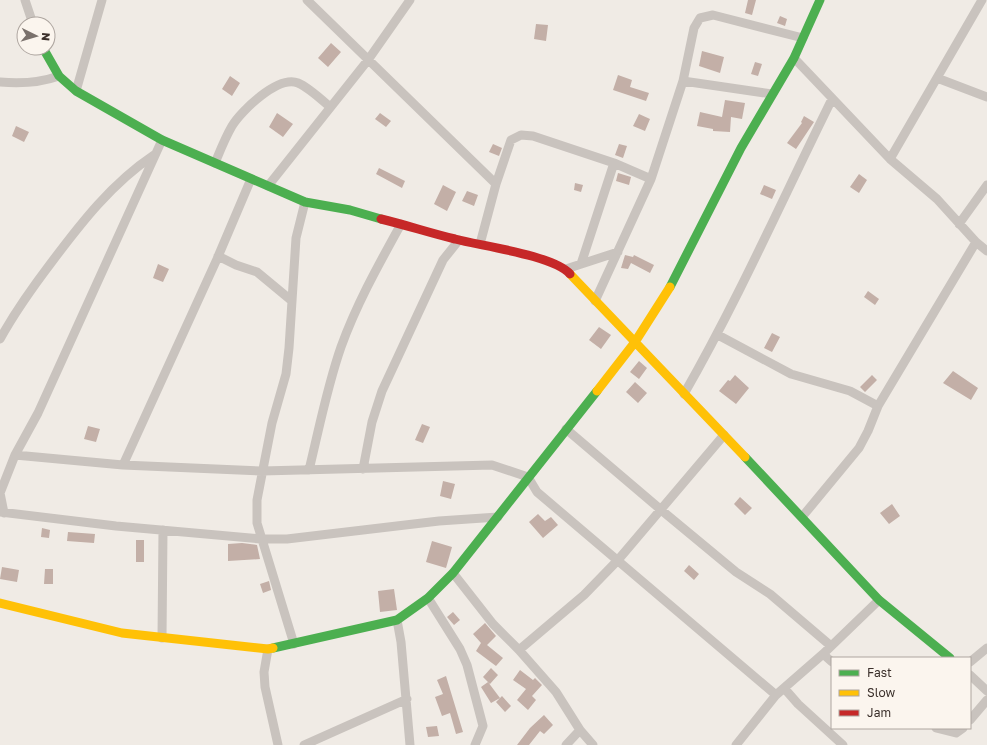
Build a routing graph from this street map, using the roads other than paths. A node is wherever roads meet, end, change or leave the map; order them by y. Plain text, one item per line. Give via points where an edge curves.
1 (25, 0) edge
2 (102, 0) edge
3 (307, 0) edge
4 (410, 0) edge
5 (820, 0) edge
6 (982, 0) edge
7 (30, 16) edge
8 (803, 38) junction
9 (48, 56) edge
10 (794, 58) junction
11 (368, 60) junction
12 (59, 76) junction
13 (937, 78) junction
14 (683, 81) junction
15 (0, 82) edge
16 (76, 91) junction
17 (772, 94) junction
18 (987, 97) edge
19 (832, 99) junction
20 (330, 107) junction
21 (162, 140) junction
22 (154, 155) junction
23 (890, 159) junction
24 (215, 163) junction
25 (614, 163) junction
26 (251, 179) junction
27 (651, 179) junction
28 (496, 184) junction
29 (987, 185) edge
30 (268, 186) junction
31 (305, 202) junction
32 (400, 224) junction
33 (959, 224) junction
34 (459, 240) junction
35 (976, 242) junction
36 (480, 244) junction
37 (987, 251) edge
38 (618, 252) junction
39 (218, 256) junction
40 (581, 264) junction
41 (566, 269) junction
42 (292, 301) junction
43 (595, 301) junction
44 (718, 335) junction
45 (0, 339) edge
46 (635, 342) junction
47 (684, 394) junction
48 (878, 406) junction
49 (566, 428) junction
50 (724, 436) junction
51 (15, 455) junction
52 (123, 465) junction
53 (363, 469) junction
54 (309, 470) junction
55 (262, 471) junction
56 (528, 477) junction
57 (660, 509) junction
58 (2, 513) edge
59 (498, 516) junction
60 (802, 517) junction
61 (163, 530) junction
62 (261, 539) junction
63 (618, 560) junction
64 (454, 573) junction
65 (428, 598) junction
66 (879, 600) junction
67 (0, 603) edge
68 (397, 620) junction
69 (162, 638) junction
70 (294, 644) junction
71 (830, 646) junction
72 (987, 648) edge
73 (268, 649) junction
74 (519, 650) junction
75 (823, 654) junction
76 (949, 657) edge
77 (831, 661) edge
78 (971, 661) edge
79 (971, 676) edge
80 (784, 688) junction
81 (987, 691) edge
82 (776, 695) junction
83 (407, 699) junction
84 (987, 700) edge
85 (971, 719) edge
86 (940, 729) edge
87 (962, 729) edge
88 (580, 730) junction
89 (278, 745) edge
90 (304, 745) edge
91 (410, 745) edge
92 (475, 745) edge
93 (566, 745) edge
94 (593, 745) edge
95 (736, 745) edge
96 (843, 745) edge

1 - 7 street
2 - 16 street
3 - 11 street
4 - 11 street
5 - 8 street
6 - 13 street
8 - 10 street
8 - 14 street via 713,15 700,18 694,28
9 - 12 street
10 - 17 street
10 - 19 street
11 - 20 street
11 - 28 street
12 - 15 street via 45,81 20,84
12 - 16 street
13 - 18 street
13 - 23 street
14 - 17 street
14 - 27 street
16 - 21 street
17 - 46 street via 741,148 671,285
19 - 23 street
19 - 44 street
20 - 24 street via 298,83 286,82 266,91 236,120
20 - 30 street
21 - 22 street
21 - 24 street
22 - 45 street via 126,176 90,213 16,310
22 - 51 street via 38,413
23 - 33 street via 936,199
24 - 26 street
25 - 27 street
25 - 28 street via 533,136 521,135 511,140
25 - 40 street
26 - 30 street
26 - 39 street
27 - 38 street
28 - 36 street
29 - 33 street
30 - 31 street
31 - 32 street via 350,210
31 - 42 street via 296,238
32 - 34 street
32 - 54 street via 363,293 341,346
33 - 35 street
34 - 36 street
34 - 53 street via 443,260 382,391 372,422
35 - 37 street
35 - 48 street
36 - 41 street via 535,257
38 - 40 street
38 - 43 street
39 - 42 street via 257,272
39 - 52 street
40 - 41 street
41 - 43 street
42 - 55 street via 286,374
43 - 46 street
44 - 47 street
44 - 48 street via 791,374 850,391
46 - 47 street
46 - 49 street
47 - 50 street
48 - 60 street via 859,448
49 - 56 street
49 - 57 street
50 - 57 street
50 - 60 street
51 - 52 street
51 - 58 street via 0,493
52 - 55 street
53 - 54 street
53 - 56 street via 492,465
54 - 55 street
55 - 62 street via 256,500
56 - 59 street
56 - 63 street via 537,492
57 - 63 street
57 - 71 street via 736,572 770,594
58 - 61 street
59 - 62 street via 286,539
59 - 64 street
60 - 66 street
61 - 62 street
61 - 69 street
62 - 70 street
63 - 74 street via 584,595
63 - 82 street
64 - 65 street
64 - 74 street via 493,624
65 - 68 street
65 - 92 street via 467,665 483,726
66 - 71 street
66 - 76 street
67 - 69 street via 93,628
68 - 70 street
68 - 83 street
69 - 73 street
70 - 73 street
71 - 75 street
72 - 78 street
73 - 89 street via 264,672 265,687
74 - 88 street via 556,692
75 - 77 street
75 - 80 street
79 - 81 street
80 - 82 street
80 - 96 street
82 - 95 street
83 - 90 street
83 - 91 street
84 - 85 street
86 - 87 street via 956,733
88 - 93 street
88 - 94 street

